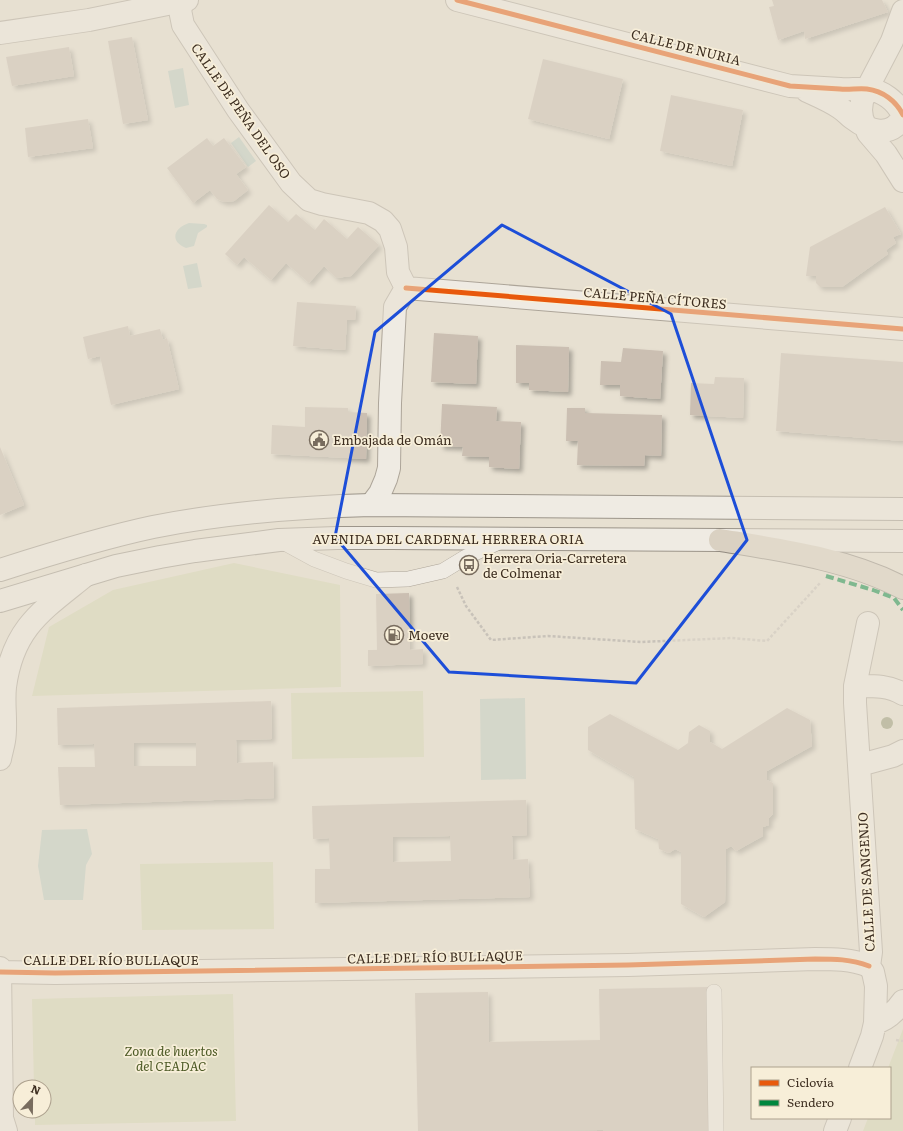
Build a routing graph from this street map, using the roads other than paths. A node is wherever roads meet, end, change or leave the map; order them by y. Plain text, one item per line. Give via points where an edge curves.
1 (457, 0) edge
2 (185, 1) edge
3 (903, 11) edge
4 (0, 33) edge
5 (790, 86) junction
6 (867, 89) junction
7 (903, 116) edge
8 (865, 126) junction
9 (903, 181) edge
10 (406, 288) junction
11 (903, 329) edge
12 (371, 505) junction
13 (903, 510) edge
14 (512, 538) junction
15 (279, 540) junction
16 (720, 540) junction
17 (903, 541) edge
18 (0, 570) edge
19 (86, 575) junction
20 (903, 588) edge
21 (0, 601) edge
22 (868, 623) dead end
23 (855, 686) junction
24 (903, 694) edge
25 (903, 751) edge
26 (0, 759) edge
27 (860, 765) junction
28 (869, 966) junction
29 (0, 968) edge
30 (0, 972) edge
31 (714, 992) dead end
32 (903, 1001) edge
33 (875, 1023) junction
34 (860, 1067) edge
35 (840, 1119) edge
36 (3, 1124) edge
37 (716, 1131) edge
38 (835, 1131) edge

1 - 5 street, CALLE DE NURIA
2 - 4 street via 89,20
2 - 10 street, CALLE DE PEÑA DEL OSO via 180,10 183,25 238,110 291,183 308,200 369,213 383,221 390,229 396,247 398,272
3 - 6 street via 892,41
5 - 6 street, CALLE DE NURIA
5 - 8 street via 830,102
6 - 7 street, CALLE DE NURIA via 885,95 899,108
6 - 8 street via 861,110
7 - 8 street via 896,126 889,130 872,130
8 - 9 street
10 - 11 street, CALLE PEÑA CÍTORES
10 - 12 street via 395,307 389,468 380,494
12 - 13 street
12 - 18 street via 280,510 152,528 79,545
14 - 15 street, AVENIDA DEL CARDENAL HERRERA ORIA
14 - 15 lane via 488,546 443,571 408,579 376,580 314,559
14 - 16 street, AVENIDA DEL CARDENAL HERRERA ORIA
15 - 19 street, AVENIDA DEL CARDENAL HERRERA ORIA via 160,557
16 - 17 street, AVENIDA DEL CARDENAL HERRERA ORIA
16 - 20 highway via 819,558 884,577
19 - 21 street, AVENIDA DEL CARDENAL HERRERA ORIA
19 - 26 street via 41,612 17,644 5,687 4,741
22 - 23 street, CALLE DE SANGENJO
23 - 24 street via 878,686
23 - 27 street, CALLE DE SANGENJO
25 - 27 street
27 - 28 street, CALLE DE SANGENJO
28 - 30 street, CALLE DEL RÍO BULLAQUE via 852,960 836,959 612,965
28 - 33 street, CALLE DE SANGENJO via 876,986
29 - 30 street
30 - 36 street
31 - 37 lane
32 - 33 street via 889,1016
33 - 34 street, CALLE DE SANGENJO
35 - 38 street

